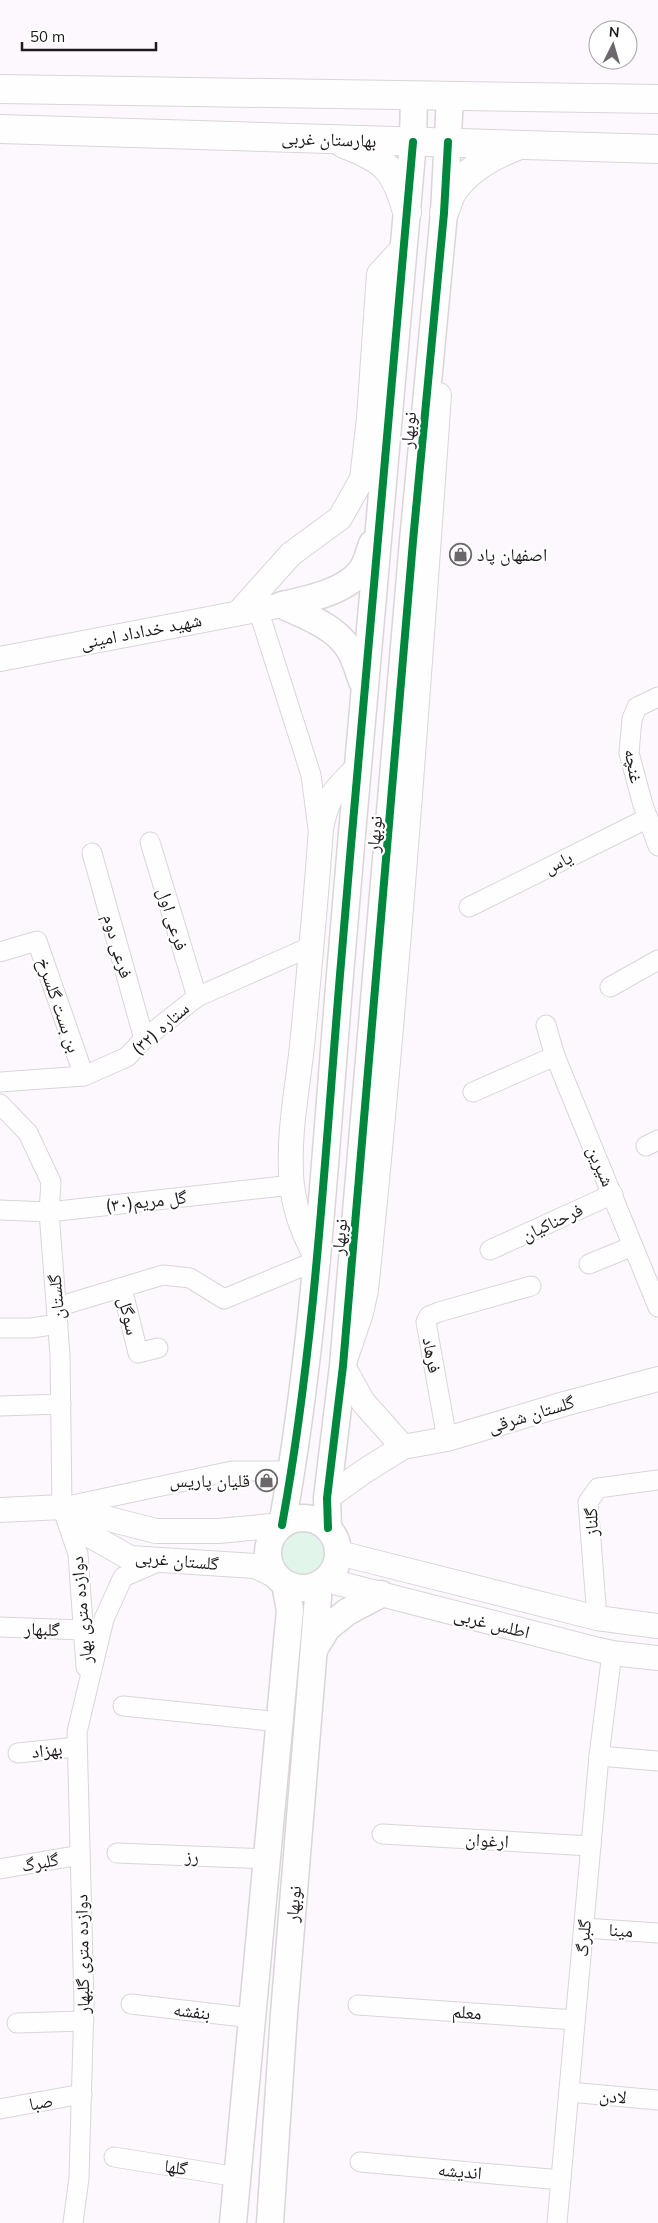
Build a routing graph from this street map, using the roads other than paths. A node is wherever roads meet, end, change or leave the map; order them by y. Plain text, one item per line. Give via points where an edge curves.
1 (0, 89) edge
2 (414, 96) junction
3 (450, 96) junction
4 (658, 99) edge
5 (0, 128) edge
6 (323, 139) junction
7 (413, 142) junction
8 (448, 142) junction
9 (519, 145) junction
10 (658, 149) edge
11 (407, 212) junction
12 (444, 213) junction
13 (403, 248) junction
14 (434, 301) junction
15 (393, 364) junction
16 (428, 370) junction
17 (378, 527) junction
18 (421, 542) junction
19 (260, 608) junction
20 (0, 659) edge
21 (364, 686) junction
22 (658, 697) edge
23 (407, 710) junction
24 (357, 768) junction
25 (648, 818) junction
26 (150, 842) dead end
27 (320, 845) junction
28 (658, 846) edge
29 (92, 853) dead end
30 (349, 863) junction
31 (386, 870) junction
32 (468, 907) dead end
33 (312, 946) junction
34 (0, 952) edge
35 (658, 960) edge
36 (610, 986) dead end
37 (197, 997) junction
38 (546, 1024) dead end
39 (144, 1039) junction
40 (555, 1056) junction
41 (84, 1076) junction
42 (0, 1082) edge
43 (473, 1092) dead end
44 (0, 1104) edge
45 (292, 1184) junction
46 (613, 1194) junction
47 (0, 1210) edge
48 (49, 1212) junction
49 (633, 1246) junction
50 (490, 1250) dead end
51 (318, 1260) junction
52 (589, 1264) dead end
53 (531, 1286) dead end
54 (122, 1288) junction
55 (658, 1307) edge
56 (57, 1315) junction
57 (0, 1328) edge
58 (158, 1348) dead end
59 (343, 1366) junction
60 (658, 1379) edge
61 (61, 1404) junction
62 (0, 1406) edge
63 (447, 1439) junction
64 (403, 1447) junction
65 (292, 1472) junction
66 (658, 1480) edge
67 (327, 1498) junction
68 (62, 1507) junction
69 (0, 1510) edge
70 (282, 1525) junction
71 (328, 1528) junction
72 (339, 1553) junction
73 (160, 1561) junction
74 (280, 1580) junction
75 (322, 1583) junction
76 (381, 1594) junction
77 (597, 1618) junction
78 (658, 1626) edge
79 (0, 1627) edge
80 (84, 1630) junction
81 (315, 1648) junction
82 (612, 1653) junction
83 (658, 1658) edge
84 (88, 1685) junction
85 (122, 1706) dead end
86 (280, 1722) junction
87 (77, 1747) junction
88 (18, 1753) dead end
89 (600, 1756) junction
90 (658, 1761) edge
91 (382, 1834) dead end
92 (591, 1846) junction
93 (117, 1853) dead end
94 (80, 1855) junction
95 (267, 1859) junction
96 (0, 1869) edge
97 (584, 1928) junction
98 (658, 1933) edge
99 (131, 2004) dead end
100 (358, 2005) dead end
101 (252, 2018) junction
102 (575, 2020) junction
103 (84, 2021) junction
104 (17, 2023) dead end
105 (569, 2092) junction
106 (82, 2094) junction
107 (658, 2100) edge
108 (0, 2109) edge
109 (114, 2157) dead end
110 (360, 2162) dead end
111 (238, 2177) junction
112 (561, 2180) junction
113 (73, 2223) edge
114 (233, 2223) edge
115 (270, 2223) edge
116 (557, 2223) edge

1 - 2 main road
2 - 3 main road
2 - 7 main road, نوبهار
3 - 4 main road
3 - 8 main road, نوبهار
5 - 6 main road, بهارستان غربی
6 - 7 main road, بهارستان غربی
6 - 11 main road via 369,154 390,170 399,183
7 - 8 main road, بهارستان غربی
7 - 11 main road, نوبهار
8 - 9 main road, بهارستان غربی
8 - 12 main road, نوبهار
9 - 10 main road, بهارستان غربی
9 - 12 main road via 492,156 477,167 453,191
11 - 13 main road, نوبهار
12 - 14 main road, نوبهار
13 - 15 main road, نوبهار
13 - 19 street via 379,274 362,479 340,518 291,554
14 - 16 main road, نوبهار
14 - 18 street via 445,325
15 - 16 main road via 401,356 410,354 420,358
15 - 17 main road, نوبهار
16 - 18 main road, نوبهار
17 - 19 main road via 363,568 344,586 315,598
17 - 21 main road, نوبهار
18 - 23 main road, نوبهار
19 - 20 street, شهید خداداد امینی
19 - 21 main road via 324,625 349,648
19 - 27 street via 311,775
21 - 24 main road, نوبهار
22 - 25 street, غنچه via 636,707 630,730 629,753
23 - 31 main road, نوبهار
23 - 59 street via 386,1098 366,1290
24 - 27 street via 331,794
24 - 30 main road, نوبهار
25 - 28 street, غنچه
25 - 32 street, یاس
26 - 37 street, فرعی اول
27 - 33 street
29 - 39 street, فرعی دوم
30 - 31 main road via 356,874 366,879 377,878
30 - 51 main road, نوبهار
31 - 59 main road, نوبهار
33 - 37 street, ستاره (۳۲)
33 - 45 street via 291,1149
34 - 41 street, بن بست گلسرخ via 37,941
35 - 36 street
37 - 39 street, ستاره (۳۲)
38 - 40 street, شیرین
39 - 41 street, ستاره (۳۲) via 127,1057
40 - 43 street
40 - 46 street, شیرین
41 - 42 street, ستاره (۳۲)
44 - 48 street, گلستان via 28,1132 51,1182
45 - 48 street, گل مریم(۳۰)
45 - 51 street via 303,1233
46 - 49 street, شیرین
46 - 50 street, فرحناکیان
47 - 48 street, گل مریم(۳۰)
48 - 56 street, گلستان
49 - 52 street
49 - 55 street, شیرین
51 - 54 street via 224,1298 190,1278 163,1275
51 - 65 main road, نوبهار
53 - 63 street, فرهاد via 429,1316 426,1322
54 - 56 street
54 - 58 street, سوگل via 138,1353
56 - 57 street via 31,1328
56 - 61 street, گلستان
59 - 64 street via 363,1402
59 - 67 main road, نوبهار
60 - 63 street, گلستان شرقی
61 - 62 street
61 - 68 street, گلستان
63 - 64 street, گلستان شرقی
64 - 67 street, گلستان شرقی
65 - 68 street via 232,1471
65 - 70 main road, نوبهار
66 - 77 street, گلناز via 598,1488 588,1502
67 - 71 main road, نوبهار
68 - 69 street
68 - 70 street via 156,1531 219,1531
68 - 73 street, گلستان غربی via 93,1537 130,1558
68 - 80 street, دوازده متری بهار via 78,1554
70 - 71 main road via 291,1520 311,1518
70 - 74 main road via 270,1540 268,1549 268,1559
71 - 72 main road via 338,1544
72 - 75 main road via 336,1568
72 - 77 street, اطلس غربی
73 - 74 street, گلستان غربی via 254,1566
73 - 84 street, دوازده متری گلبهار via 123,1578 104,1619
74 - 75 main road via 302,1589
74 - 86 main road, نوبهار via 290,1610
75 - 76 street, اطلس غربی
75 - 81 main road, نوبهار
76 - 81 main road via 347,1612 327,1628
76 - 82 street, اطلس غربی
77 - 78 street, اطلس غربی
79 - 80 street, گلبهار
80 - 84 street, دوازده متری بهار
81 - 115 main road, نوبهار
82 - 83 street, اطلس غربی
82 - 89 street, گلبرگ
84 - 87 street, دوازده متری گلبهار via 77,1732
85 - 86 street
86 - 95 main road, نوبهار
87 - 88 street, بهزاد
87 - 94 street, دوازده متری گلبهار
89 - 90 street
89 - 92 street, گلبرگ
91 - 92 street, ارغوان
92 - 97 street, گلبرگ
93 - 95 street, رز
94 - 96 street, گلبرگ
94 - 103 street, دوازده متری گلبهار
95 - 101 main road, نوبهار
97 - 98 street, مینا
97 - 102 street, گلبرگ
99 - 101 street, بنفشه
100 - 102 street, معلم
101 - 111 main road, نوبهار
102 - 105 street, گلبرگ
103 - 104 street
103 - 106 street, دوازده متری گلبهار
105 - 107 street, لادن
105 - 112 street, گلبرگ
106 - 108 street, صبا
106 - 113 street, دوازده متری گلبهار via 80,2178
109 - 111 street, گلها
110 - 112 street, اندیشه
111 - 114 main road, نوبهار
112 - 116 street, گلبرگ

